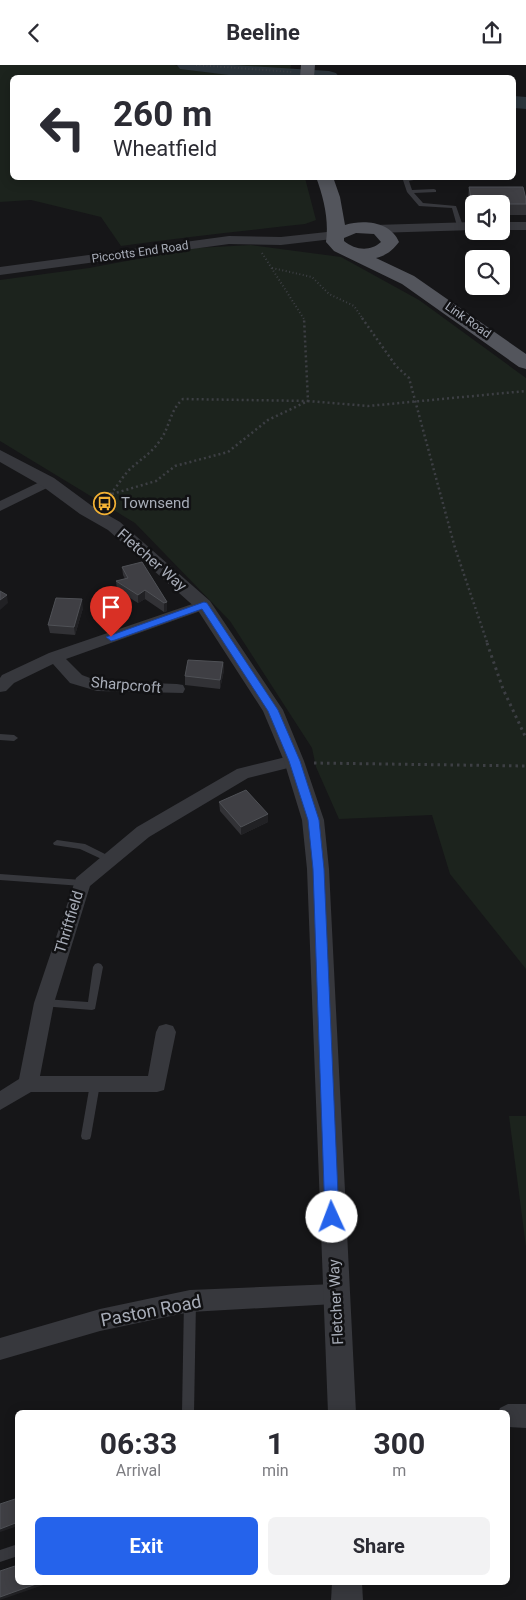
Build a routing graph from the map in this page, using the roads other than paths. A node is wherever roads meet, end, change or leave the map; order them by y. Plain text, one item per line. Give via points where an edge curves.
1 (325, 180) edge
2 (406, 180) edge
3 (434, 191) dead end
4 (410, 192) junction
5 (332, 197) junction
6 (460, 226) junction
7 (465, 226) edge
8 (510, 226) edge
9 (526, 226) edge
10 (374, 229) junction
11 (424, 229) junction
12 (337, 235) junction
13 (281, 241) junction
14 (388, 246) junction
15 (348, 252) junction
16 (0, 271) edge
17 (408, 280) junction
18 (526, 363) edge
19 (0, 455) edge
20 (48, 482) junction
21 (0, 507) edge
22 (204, 605) junction
23 (55, 657) junction
24 (0, 687) edge
25 (177, 689) dead end
26 (0, 737) edge
27 (14, 738) dead end
28 (294, 761) junction
29 (57, 843) dead end
30 (108, 859) junction
31 (0, 877) edge
32 (82, 883) junction
33 (98, 967) dead end
34 (44, 1003) junction
35 (166, 1032) dead end
36 (28, 1084) junction
37 (95, 1084) junction
38 (0, 1101) edge
39 (86, 1136) dead end
40 (336, 1295) junction
41 (190, 1301) junction
42 (0, 1349) edge
43 (188, 1410) edge
44 (342, 1410) edge
45 (510, 1416) edge
46 (526, 1416) edge
47 (15, 1551) edge
48 (0, 1557) edge
49 (347, 1585) edge
50 (347, 1600) edge

1 - 5 main road, Link Road
2 - 4 lane
3 - 4 lane
4 - 6 lane via 421,205 454,207
5 - 10 main road, Link Road
5 - 12 main road, Link Road
6 - 7 street
6 - 11 street
8 - 9 street
10 - 11 street
10 - 12 main road via 353,228
10 - 14 main road, Link Road via 388,236
11 - 14 street
12 - 13 street, Piccotts End Road
12 - 15 main road, Link Road via 337,246
13 - 15 street, Piccotts End Road
13 - 16 street, Piccotts End Road via 230,241
14 - 15 main road via 372,253
14 - 17 main road, Link Road via 392,260
15 - 17 main road, Link Road
17 - 18 main road, Link Road
19 - 20 street, Fletcher Way
20 - 21 street
20 - 22 street, Fletcher Way via 114,526
22 - 23 street
22 - 28 street, Fletcher Way via 273,710
23 - 24 street via 8,679
23 - 25 street, Sharpcroft via 76,679 97,686
26 - 27 lane
28 - 30 street, Thriftfield via 243,773 144,832
28 - 40 street, Fletcher Way via 314,820 318,869
29 - 30 lane via 82,846
30 - 32 street, Thriftfield
31 - 32 lane
32 - 34 street, Thriftfield
33 - 34 lane via 92,1006
34 - 36 street, Thriftfield
35 - 37 street via 157,1083
36 - 37 street
36 - 38 street
37 - 39 lane
40 - 41 street, Paston Road
40 - 44 street, Fletcher Way
41 - 42 street, Paston Road via 100,1320
41 - 43 lane
45 - 46 street
47 - 48 lane
49 - 50 street

